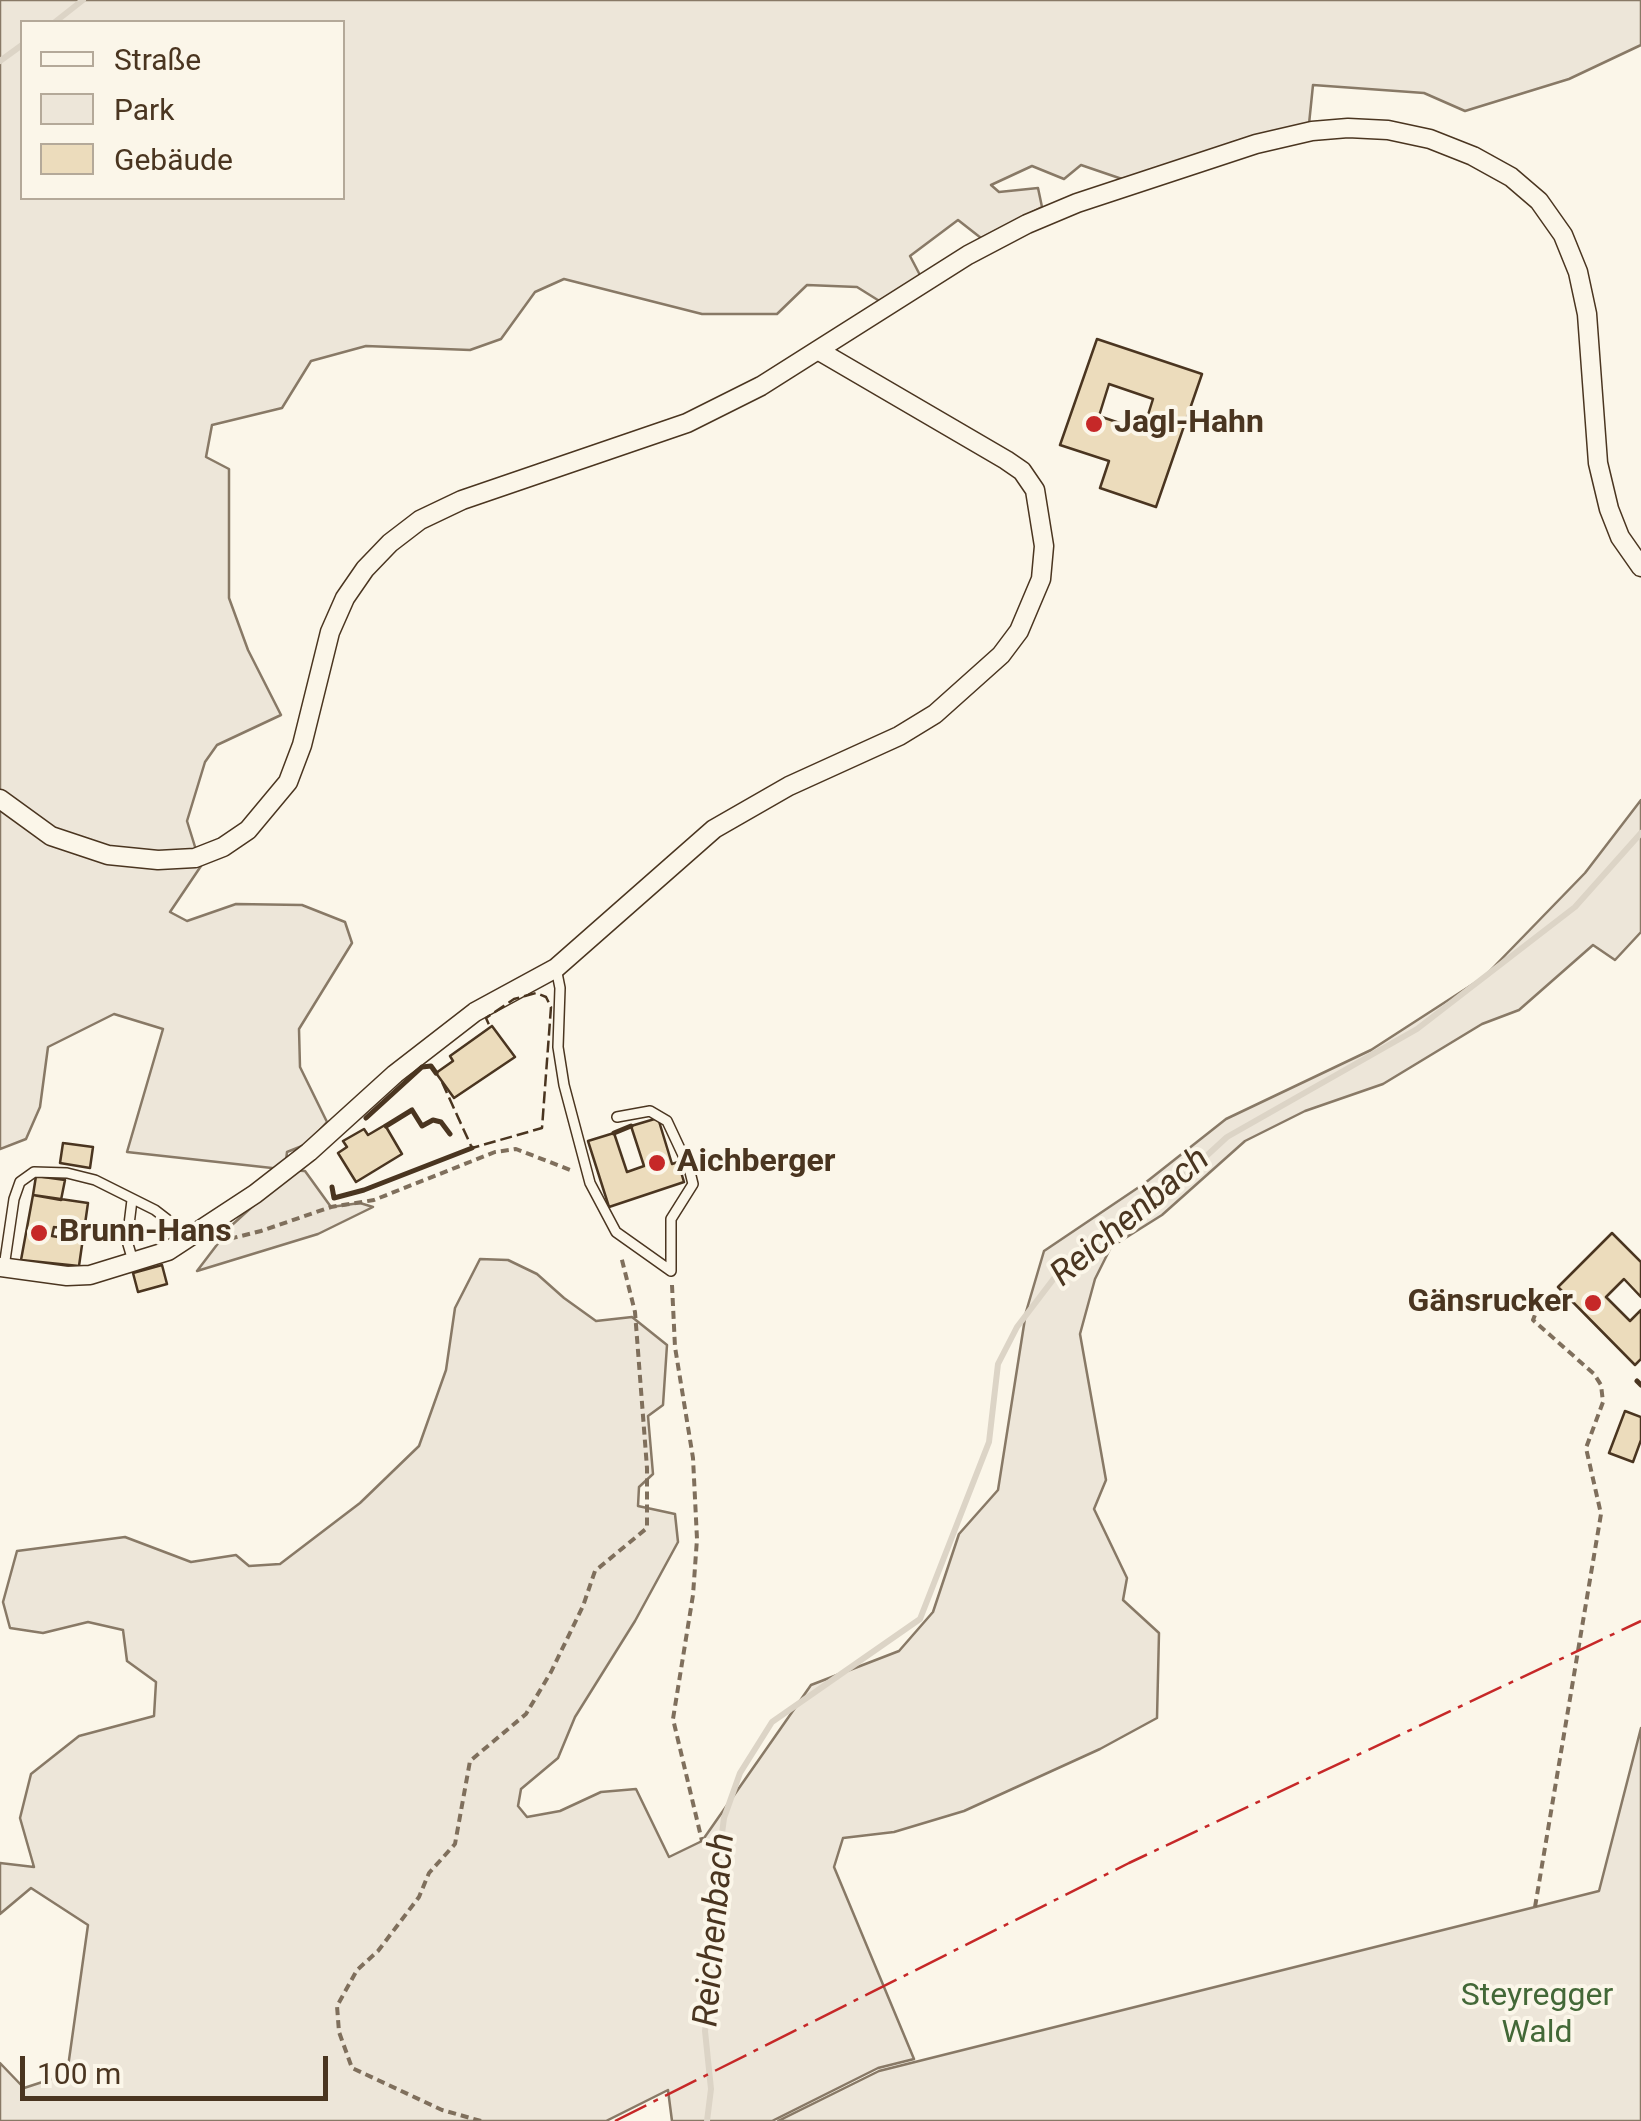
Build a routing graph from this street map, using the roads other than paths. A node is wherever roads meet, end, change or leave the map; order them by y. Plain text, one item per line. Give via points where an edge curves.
1 (821, 352) junction
2 (1641, 567) edge
3 (0, 799) edge
4 (556, 968) junction
5 (616, 1117) dead end
6 (132, 1200) junction
7 (190, 1237) junction
8 (134, 1263) junction
9 (2, 1267) edge

1 - 2 street via 968,255 1077,203 1312,131 1388,130 1430,138 1512,177 1564,235 1587,314 1598,464 1620,536
1 - 3 street via 688,424 462,500 390,544 345,598 330,632 288,782 248,830 223,846 195,858 108,855 52,836
1 - 4 street via 1022,471 1034,490 1044,546 1032,606 1000,655 936,714 714,829
4 - 5 lane via 558,1047 589,1180 616,1232 671,1271 671,1219 693,1184 689,1168 666,1120 650,1111
4 - 7 street via 431,1044 309,1152
6 - 7 lane
6 - 8 lane via 127,1241
6 - 9 lane via 95,1180 34,1172 20,1182 14,1199
7 - 8 street
8 - 9 street via 67,1276

